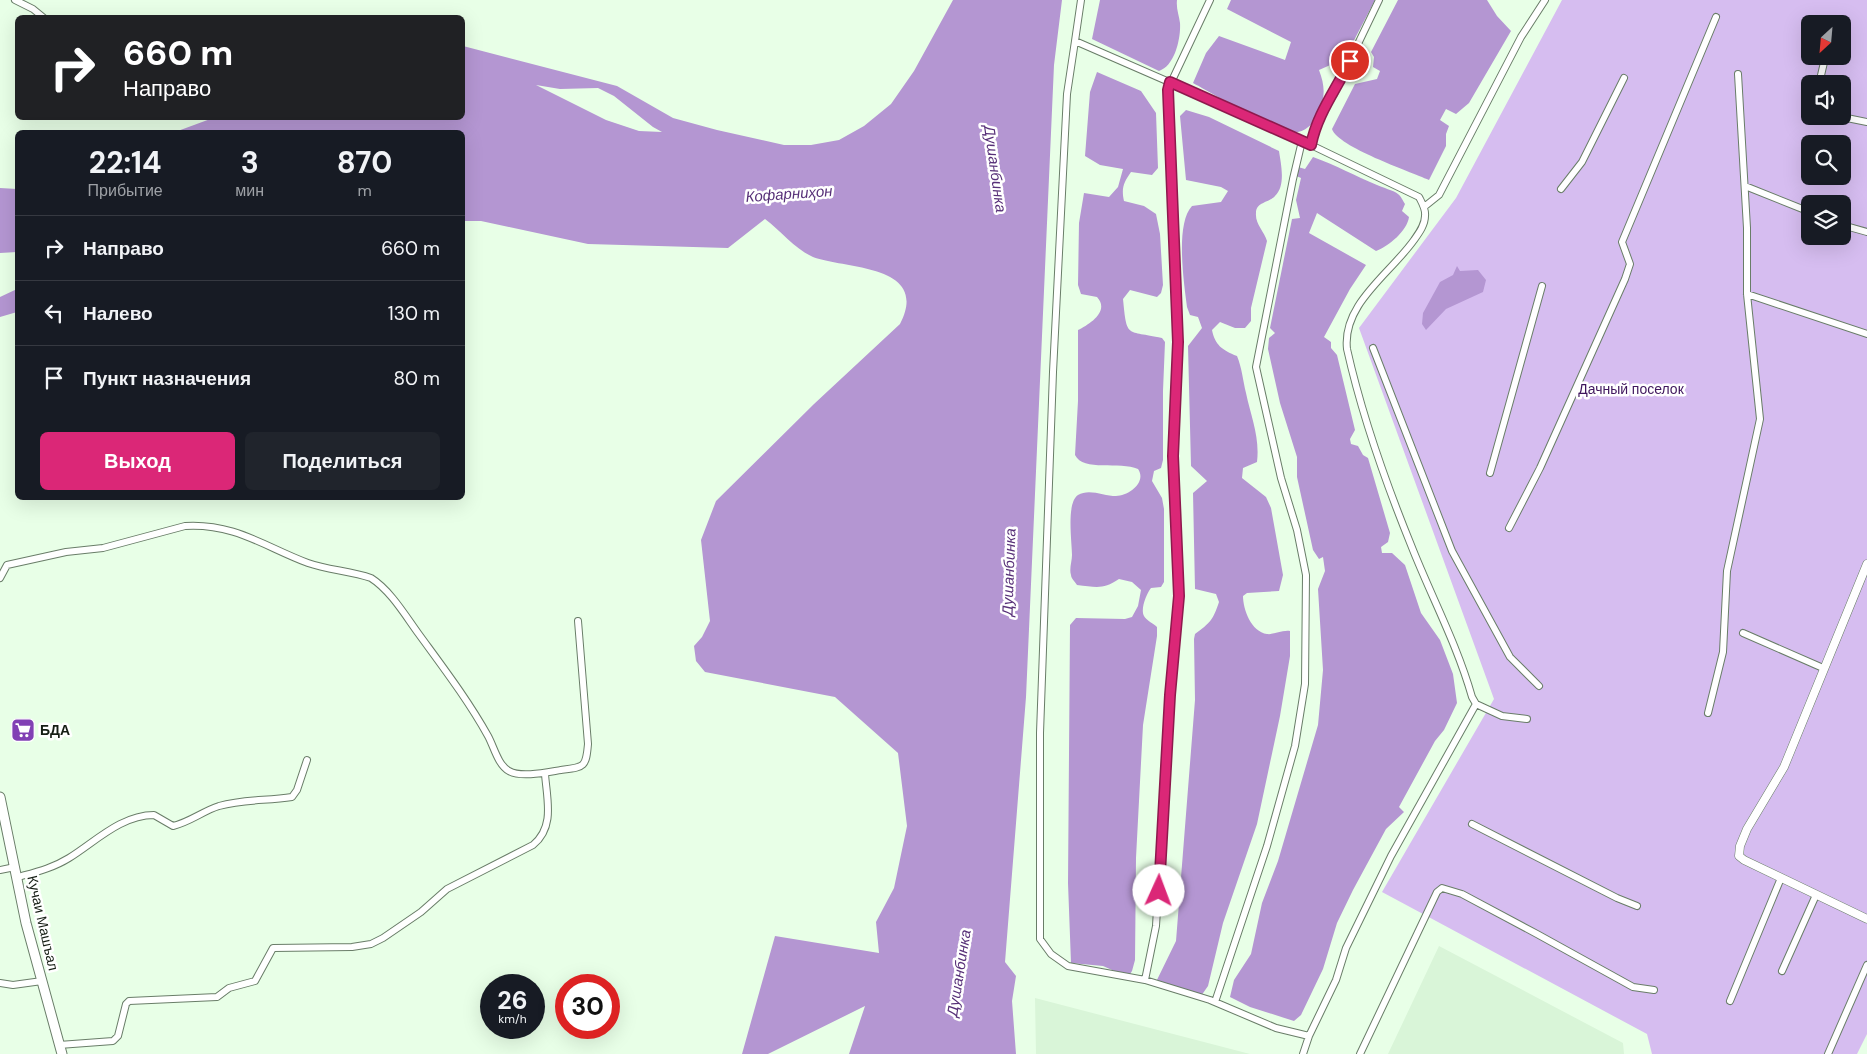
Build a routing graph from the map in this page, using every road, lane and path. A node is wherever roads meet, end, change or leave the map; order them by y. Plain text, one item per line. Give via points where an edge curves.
1 (15, 0) edge
2 (1080, 0) edge
3 (1210, 0) edge
4 (1379, 0) edge
5 (1545, 0) edge
6 (40, 15) edge
7 (1716, 17) dead end
8 (1075, 41) junction
9 (1738, 74) dead end
10 (1624, 78) dead end
11 (1170, 82) junction
12 (1851, 119) edge
13 (1867, 122) edge
14 (1302, 141) junction
15 (1311, 145) junction
16 (1745, 186) junction
17 (1561, 189) dead end
18 (1424, 207) junction
19 (1801, 208) edge
20 (1851, 228) edge
21 (1867, 232) edge
22 (1542, 286) dead end
23 (1747, 294) junction
24 (1867, 334) edge
25 (1372, 348) dead end
26 (1490, 473) dead end
27 (1509, 528) dead end
28 (1867, 564) edge
29 (0, 578) edge
30 (578, 621) dead end
31 (1743, 633) dead end
32 (1823, 668) junction
33 (1539, 686) dead end
34 (1476, 704) junction
35 (1708, 713) dead end
36 (1527, 719) dead end
37 (307, 760) dead end
38 (546, 774) junction
39 (0, 797) edge
40 (1472, 824) dead end
41 (15, 867) junction
42 (0, 870) edge
43 (18, 877) junction
44 (1781, 878) junction
45 (1816, 895) junction
46 (1637, 906) dead end
47 (1867, 919) edge
48 (1867, 965) edge
49 (1782, 971) dead end
50 (1145, 980) junction
51 (42, 981) junction
52 (0, 983) edge
53 (1654, 990) dead end
54 (1730, 1001) dead end
55 (1215, 1002) junction
56 (1309, 1036) junction
57 (60, 1049) edge
58 (1304, 1054) edge
59 (1360, 1054) edge
60 (1828, 1054) edge

1 - 6 street
2 - 8 street
3 - 11 street
4 - 15 street via 1334,94 1317,120
5 - 18 street via 1520,37 1440,195
7 - 27 street via 1622,242 1630,264 1625,279 1540,468
8 - 11 street
8 - 50 street via 1067,94 1053,372 1040,733 1040,939 1051,954 1068,966
9 - 16 street
10 - 17 street via 1582,162
11 - 14 street
11 - 50 street via 1168,124 1178,342 1173,456 1179,596 1156,926
12 - 13 street
14 - 15 street
14 - 55 street via 1256,367 1306,576 1305,684 1295,746 1270,837
15 - 18 street via 1409,191 1419,197
16 - 19 street
16 - 23 street
18 - 34 street via 1426,216 1422,227 1366,295 1348,324 1346,336 1368,432 1410,544 1458,649
20 - 21 street
22 - 26 street
23 - 24 street
23 - 35 street via 1760,419 1727,571 1723,652
25 - 33 street via 1452,551 1510,656
28 - 32 street
29 - 38 street via 7,565 66,552 103,548 185,526 245,534 308,563 371,578 379,583 454,682 504,767 512,773
30 - 38 street via 588,744 586,760 578,769
31 - 32 street
32 - 44 street via 1784,767 1738,851 1744,860
34 - 36 street via 1502,716
34 - 56 street via 1391,856 1346,948 1336,980
37 - 43 street via 292,798 237,801 173,826 149,815 108,830 55,866
38 - 57 street via 548,820 540,839 447,889 383,938 352,947 273,948 259,977 252,984 229,988 217,997 129,1001 118,1036 113,1041
39 - 41 main road, Кучаи Машъал
40 - 46 street
41 - 42 street
41 - 43 main road, Кучаи Машъал
43 - 51 main road, Кучаи Машъал via 26,923
44 - 45 street
44 - 54 street
45 - 47 street
45 - 49 street
48 - 60 street
50 - 55 street
51 - 52 street via 13,985
51 - 57 main road, Кучаи Машъал
53 - 59 street via 1633,987 1462,894 1442,888 1437,892
55 - 56 street via 1276,1028
56 - 58 street

